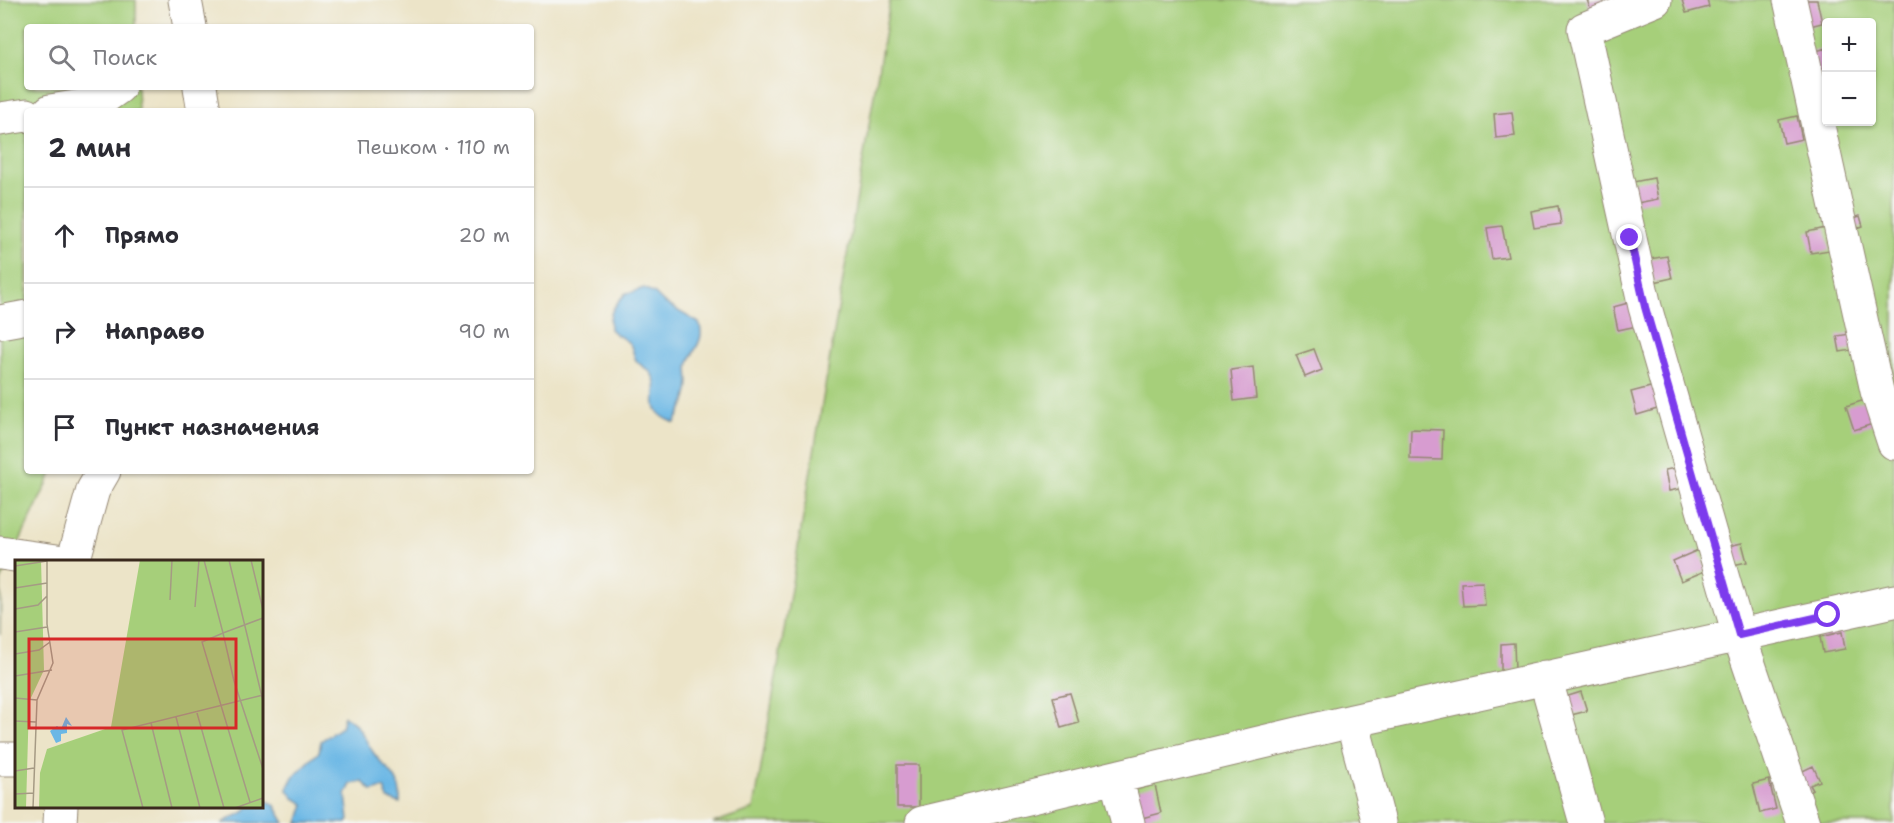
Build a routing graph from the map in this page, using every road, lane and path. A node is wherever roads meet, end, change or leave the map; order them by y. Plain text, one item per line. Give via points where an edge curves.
1 (185, 0) edge
2 (1655, 0) edge
3 (1790, 0) edge
4 (189, 24) edge
5 (115, 90) edge
6 (200, 90) edge
7 (69, 108) edge
8 (204, 108) edge
9 (24, 115) edge
10 (0, 119) edge
11 (24, 318) edge
12 (0, 322) edge
13 (1894, 442) edge
14 (102, 474) edge
15 (0, 553) edge
16 (50, 560) edge
17 (74, 560) edge
18 (1894, 601) edge
19 (1739, 635) junction
20 (1545, 677) junction
21 (1352, 721) junction
22 (1116, 777) junction
23 (61, 808) edge
24 (60, 823) edge
25 (922, 823) edge
26 (1128, 823) edge
27 (1379, 823) edge
28 (1586, 823) edge
29 (1803, 823) edge

1 - 4 street
2 - 19 street via 1584,30 1645,307
3 - 13 street via 1877,391
5 - 7 street via 95,104
6 - 8 street
9 - 10 street
11 - 12 street
14 - 17 street via 93,490
15 - 16 street
18 - 19 street
19 - 20 street
19 - 29 street
20 - 21 street
20 - 28 street
21 - 22 street
21 - 27 street
22 - 25 street
22 - 26 street
23 - 24 street

